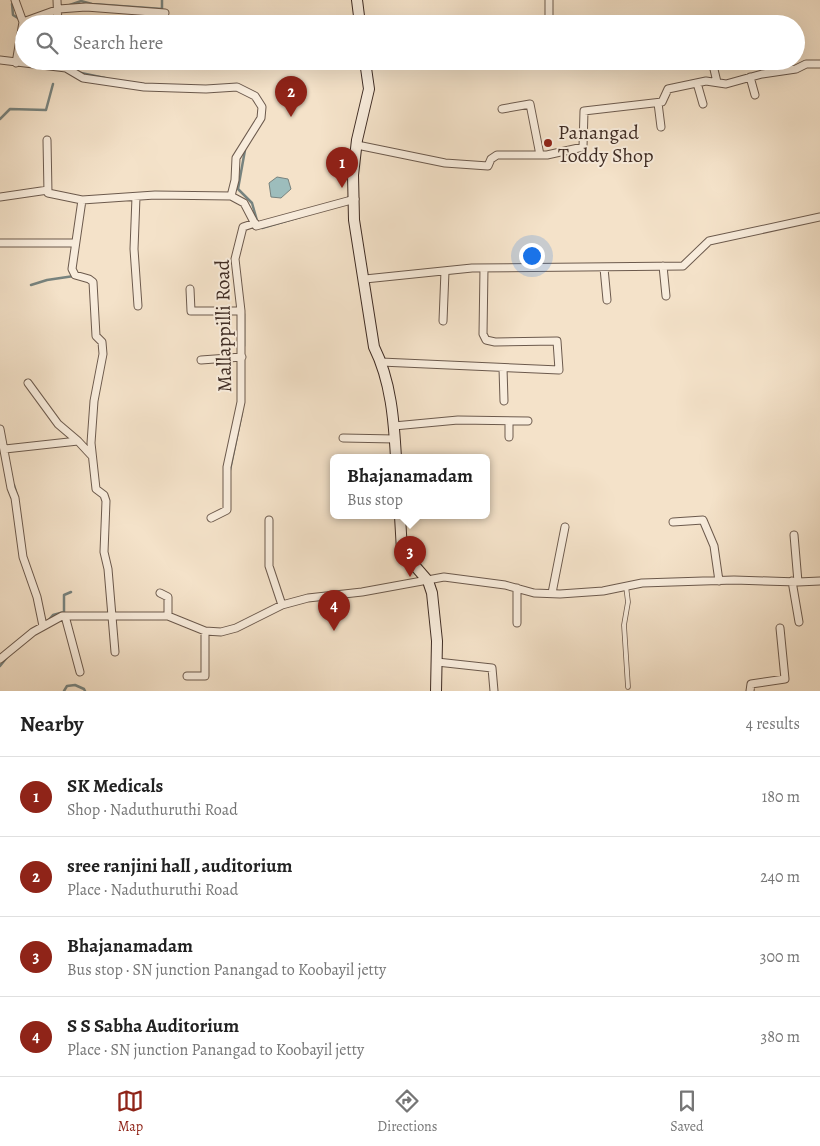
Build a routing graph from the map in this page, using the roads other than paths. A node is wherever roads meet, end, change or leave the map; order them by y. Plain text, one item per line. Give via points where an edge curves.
1 (15, 0) edge
2 (58, 0) edge
3 (357, 0) edge
4 (549, 0) edge
5 (58, 9) junction
6 (165, 13) dead end
7 (20, 15) edge
8 (42, 15) edge
9 (58, 15) edge
10 (359, 15) edge
11 (550, 15) edge
12 (0, 60) edge
13 (15, 63) edge
14 (805, 64) edge
15 (820, 64) edge
16 (69, 70) edge
17 (366, 70) edge
18 (714, 70) edge
19 (790, 70) edge
20 (750, 77) junction
21 (697, 82) junction
22 (717, 82) junction
23 (755, 95) dead end
24 (658, 103) junction
25 (703, 104) dead end
26 (502, 109) dead end
27 (661, 128) dead end
28 (47, 140) dead end
29 (357, 145) junction
30 (540, 155) junction
31 (48, 190) junction
32 (231, 196) junction
33 (0, 197) edge
34 (136, 197) junction
35 (355, 199) junction
36 (82, 200) junction
37 (820, 218) edge
38 (255, 223) junction
39 (0, 242) edge
40 (75, 243) junction
41 (663, 266) junction
42 (484, 268) junction
43 (604, 268) junction
44 (445, 271) junction
45 (365, 279) junction
46 (190, 289) dead end
47 (666, 296) dead end
48 (607, 300) dead end
49 (138, 306) dead end
50 (242, 311) junction
51 (443, 321) dead end
52 (242, 357) junction
53 (201, 360) dead end
54 (381, 362) junction
55 (503, 368) junction
56 (28, 383) dead end
57 (504, 401) dead end
58 (528, 420) dead end
59 (509, 421) junction
60 (394, 426) junction
61 (0, 429) edge
62 (508, 437) dead end
63 (343, 438) dead end
64 (395, 439) junction
65 (78, 441) junction
66 (5, 449) junction
67 (396, 454) edge
68 (91, 455) junction
69 (211, 518) dead end
70 (400, 519) edge
71 (269, 520) dead end
72 (673, 522) dead end
73 (565, 527) dead end
74 (794, 535) dead end
75 (719, 580) junction
76 (820, 580) edge
77 (428, 581) junction
78 (795, 582) junction
79 (626, 586) junction
80 (517, 588) junction
81 (160, 593) dead end
82 (552, 593) junction
83 (282, 604) junction
84 (65, 616) junction
85 (110, 616) junction
86 (168, 616) junction
87 (798, 622) dead end
88 (518, 623) dead end
89 (43, 626) junction
90 (780, 628) dead end
91 (205, 631) junction
92 (115, 652) dead end
93 (0, 659) edge
94 (437, 662) junction
95 (80, 672) dead end
96 (187, 676) dead end
97 (628, 687) dead end
98 (436, 691) edge
99 (494, 691) edge
100 (750, 691) edge

1 - 7 street
2 - 5 street
3 - 10 main road
4 - 11 street
5 - 6 street via 86,7
5 - 8 street
5 - 9 street
12 - 13 street
14 - 15 street
16 - 32 street via 83,78 144,87 237,87 254,96 262,107 262,118 236,158
17 - 29 main road via 369,89
18 - 22 street
19 - 20 street
20 - 22 street via 726,84
20 - 23 street
21 - 22 street
21 - 24 street via 668,88 662,102
21 - 25 street
24 - 27 street
24 - 30 street via 584,111 583,147
26 - 30 street via 530,104
28 - 31 street
29 - 30 street via 445,163 479,166 488,166 497,155
29 - 35 main road via 353,175
31 - 33 street
31 - 36 street via 53,196
32 - 34 street
32 - 38 street via 244,203
34 - 36 street
34 - 49 street via 134,249
35 - 38 street, Mallappilli Road via 256,226
35 - 45 main road via 356,236
36 - 40 street
37 - 41 street via 709,240 683,266
38 - 50 street, Mallappilli Road via 245,227 236,259
39 - 40 street
40 - 68 street via 72,260 75,275 93,282 96,336 102,342 103,354 94,402
41 - 43 street
41 - 47 street
42 - 43 street
42 - 44 street
42 - 55 street via 483,334 486,340 557,342 559,370
43 - 48 street
44 - 45 street
44 - 51 street
45 - 54 main road via 365,299 374,347
46 - 50 street via 192,311
50 - 52 street, Mallappilli Road
52 - 53 street
52 - 69 street, Mallappilli Road via 240,402 227,467 227,510
54 - 55 street
54 - 60 main road
55 - 57 street
56 - 65 street via 58,424
58 - 59 street
59 - 60 street via 458,420
59 - 62 street
60 - 64 main road
61 - 66 street
63 - 64 street
64 - 67 main road
65 - 66 street
65 - 68 street
66 - 89 street via 23,557
68 - 85 street via 96,489 106,501 104,552
70 - 77 main road via 402,551
71 - 83 street via 268,566
72 - 75 street via 702,520 714,546
73 - 82 street
74 - 78 street
75 - 78 street
75 - 79 street
76 - 78 street
77 - 80 street via 444,577
77 - 83 street
77 - 94 main road via 432,594
78 - 87 street
79 - 82 street via 603,591
79 - 97 lane via 628,602 624,625
80 - 82 street via 534,593
80 - 88 street
81 - 86 street via 168,597
83 - 91 street via 236,628 221,632
84 - 85 street
84 - 89 street
84 - 95 street
85 - 86 street
85 - 92 street
86 - 91 street
89 - 93 street
90 - 100 street via 786,679 750,684
91 - 96 street via 205,676
94 - 98 main road
94 - 99 street via 492,668

